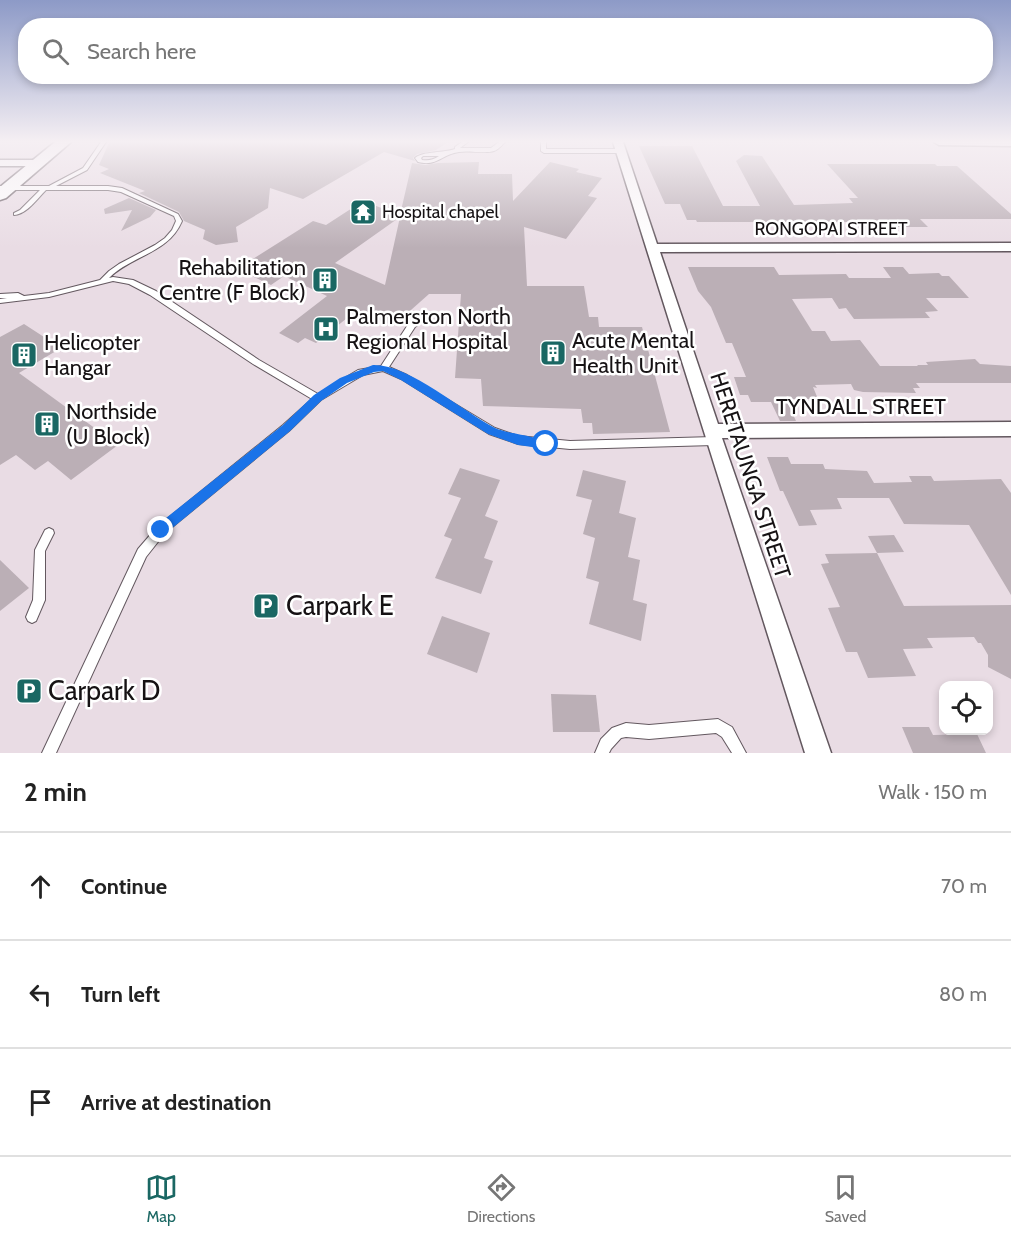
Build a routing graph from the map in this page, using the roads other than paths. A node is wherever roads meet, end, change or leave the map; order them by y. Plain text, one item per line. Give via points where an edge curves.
1 (16, 177) edge
2 (69, 177) edge
3 (629, 177) edge
4 (47, 188) junction
5 (2, 189) edge
6 (14, 216) dead end
7 (1011, 247) edge
8 (651, 248) junction
9 (103, 280) junction
10 (0, 296) edge
11 (23, 298) junction
12 (0, 301) edge
13 (420, 320) dead end
14 (384, 368) junction
15 (318, 398) junction
16 (1011, 429) edge
17 (712, 436) junction
18 (49, 533) dead end
19 (32, 617) dead end
20 (49, 753) edge
21 (602, 753) edge
22 (740, 753) edge
23 (818, 753) edge

1 - 5 main road
2 - 4 lane
3 - 8 street, HERETAUNGA STREET
4 - 5 lane
4 - 6 lane
4 - 9 lane via 122,190 176,215 177,230 169,238 110,271
7 - 8 street, RONGOPAI STREET
8 - 17 street, HERETAUNGA STREET
9 - 11 lane via 61,293
9 - 15 lane via 119,279 153,293
10 - 11 lane
11 - 12 lane
13 - 14 lane via 412,325
14 - 15 lane via 361,372
14 - 17 lane via 492,431 518,440 570,445
15 - 20 lane via 167,524 142,553
16 - 17 street, TYNDALL STREET
17 - 23 street, HERETAUNGA STREET
18 - 19 lane via 40,550 39,600
21 - 22 lane via 617,733 626,730 718,726 727,732

